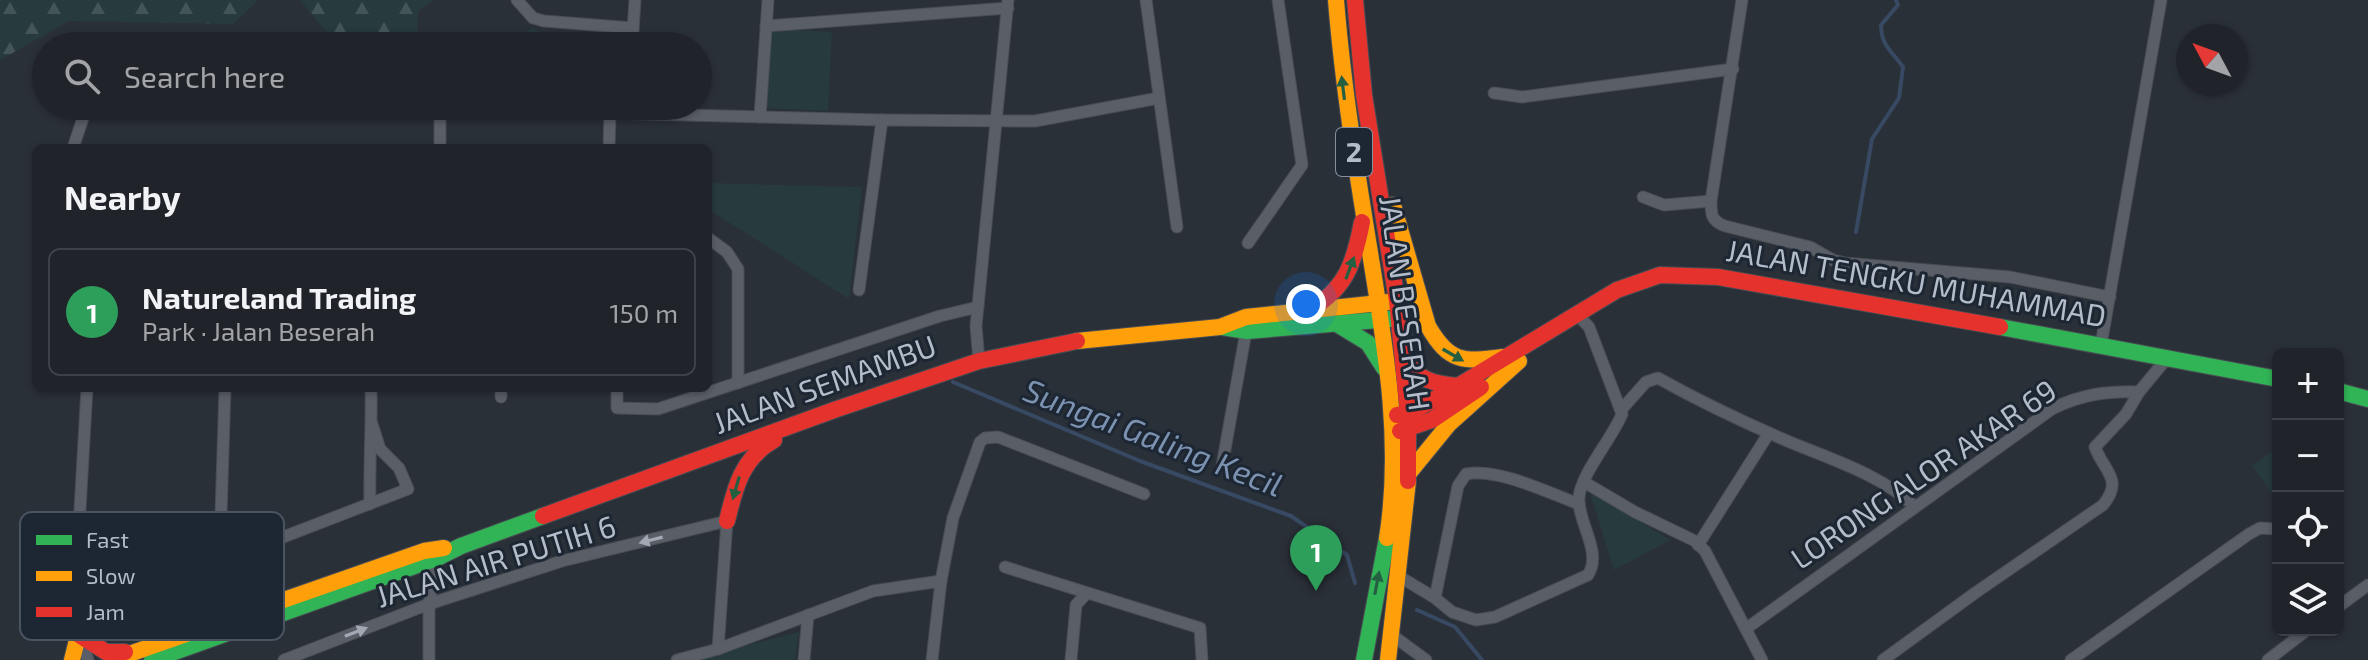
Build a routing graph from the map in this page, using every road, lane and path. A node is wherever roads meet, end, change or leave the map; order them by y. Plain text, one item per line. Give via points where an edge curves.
1 (517, 0) edge
2 (635, 0) edge
3 (768, 0) edge
4 (1146, 0) edge
5 (1278, 0) edge
6 (1336, 0) edge
7 (1355, 0) edge
8 (1742, 0) edge
9 (2161, 0) edge
10 (1008, 4) edge
11 (766, 26) junction
12 (633, 28) junction
13 (633, 32) edge
14 (1358, 45) junction
15 (1733, 69) junction
16 (1494, 93) dead end
17 (1159, 98) junction
18 (712, 114) edge
19 (760, 117) junction
20 (82, 120) edge
21 (440, 120) edge
22 (610, 120) edge
23 (882, 120) junction
24 (998, 121) junction
25 (74, 144) edge
26 (440, 144) edge
27 (609, 144) edge
28 (1643, 197) dead end
29 (1711, 201) junction
30 (1364, 209) junction
31 (1177, 227) dead end
32 (712, 241) edge
33 (1248, 243) dead end
34 (859, 290) dead end
35 (2110, 297) junction
36 (1397, 301) junction
37 (1378, 303) junction
38 (978, 307) junction
39 (1310, 310) junction
40 (1577, 314) junction
41 (1398, 319) junction
42 (1380, 320) junction
43 (1246, 324) junction
44 (1337, 324) junction
45 (2101, 345) junction
46 (1402, 354) junction
47 (2168, 357) junction
48 (1511, 359) junction
49 (979, 361) junction
50 (2272, 378) edge
51 (1389, 379) junction
52 (738, 383) junction
53 (1458, 386) junction
54 (712, 391) edge
55 (87, 392) edge
56 (225, 392) edge
57 (371, 392) edge
58 (617, 392) edge
59 (710, 392) edge
60 (2139, 392) junction
61 (2344, 393) edge
62 (2368, 399) edge
63 (837, 409) junction
64 (1621, 410) junction
65 (1400, 423) junction
66 (372, 424) junction
67 (1769, 433) junction
68 (1222, 466) dead end
69 (1409, 473) junction
70 (1584, 482) junction
71 (1144, 494) dead end
72 (370, 504) junction
73 (1579, 504) junction
74 (1915, 507) junction
75 (80, 512) edge
76 (221, 512) edge
77 (727, 521) junction
78 (2272, 529) edge
79 (284, 537) edge
80 (1698, 545) junction
81 (461, 546) junction
82 (437, 558) junction
83 (1005, 567) dead end
84 (1397, 575) junction
85 (941, 581) junction
86 (2368, 585) edge
87 (1086, 594) junction
88 (1435, 598) junction
89 (2344, 600) edge
90 (284, 604) edge
91 (429, 604) junction
92 (284, 609) edge
93 (808, 615) junction
94 (1747, 628) junction
95 (1392, 635) junction
96 (2299, 636) edge
97 (77, 640) edge
98 (81, 640) edge
99 (89, 640) edge
100 (187, 640) edge
101 (192, 640) edge
102 (718, 649) junction
103 (147, 655) edge
104 (72, 660) edge
105 (88, 660) edge
106 (112, 660) edge
107 (284, 660) edge
108 (429, 660) edge
109 (677, 660) edge
110 (804, 660) edge
111 (932, 660) edge
112 (1071, 660) edge
113 (1202, 660) edge
114 (1364, 660) edge
115 (1388, 660) edge
116 (1426, 660) edge
117 (1762, 660) edge
118 (1883, 660) edge
119 (2071, 660) edge
120 (2268, 660) edge

1 - 12 street via 533,18 544,21
2 - 12 street
3 - 11 street
4 - 17 street
5 - 33 street via 1302,165
30 -> 6 main road, JALAN BESERAH / 2 via 1344,97
7 - 14 main road, JALAN BESERAH / 2
8 - 15 street
9 - 35 street
10 - 11 street
10 - 24 street
11 - 19 street
12 - 13 street
14 - 36 main road, JALAN BESERAH / 2
14 -> 48 main road via 1394,207 1428,326 1442,349 1464,362
15 - 16 street via 1522,97
15 - 29 street
17 - 24 street via 1035,121
17 - 31 street
18 - 19 street
19 - 23 street
20 - 25 street
21 - 26 street
22 - 27 street
23 - 24 street
23 - 34 street
24 - 38 street
28 - 29 street via 1664,205
29 - 35 street via 1711,214 1719,224 1810,247 1845,263 2010,277
30 - 37 main road, JALAN BESERAH / 2
39 -> 30 main road via 1328,300 1347,277
32 - 52 street via 738,269
35 - 45 street
36 - 37 main road, JALAN SEMAMBU
36 - 41 main road, JALAN BESERAH / 2
37 - 39 main road, JALAN SEMAMBU
37 - 42 main road, JALAN BESERAH / 2
38 - 49 street
38 - 52 street
39 - 43 main road, JALAN SEMAMBU
40 - 45 main road, JALAN TENGKU MUHAMMAD via 1639,281 1683,274
40 - 48 main road, JALAN TENGKU MUHAMMAD
40 - 64 street via 1589,327
41 - 42 main road, JALAN SEMAMBU
41 - 46 main road, JALAN BESERAH / 2
42 - 44 main road, JALAN SEMAMBU
42 - 51 main road, JALAN BESERAH / 2
43 - 44 main road, JALAN SEMAMBU
43 - 49 main road, JALAN SEMAMBU via 1079,341
43 - 68 street
44 - 51 main road via 1374,348
45 - 47 main road, JALAN TENGKU MUHAMMAD
46 - 53 main road via 1410,370 1426,382
46 - 65 main road, JALAN BESERAH / 2
47 - 50 main road, JALAN TENGKU MUHAMMAD
47 - 60 street
48 - 53 main road, JALAN TENGKU MUHAMMAD
48 - 65 main road, JALAN TENGKU MUHAMMAD via 1433,417
48 - 69 main road
49 - 63 main road, JALAN SEMAMBU
51 - 65 main road, JALAN BESERAH / 2
52 - 54 street
53 - 65 main road, JALAN TENGKU MUHAMMAD
55 - 75 street
56 - 76 street
57 - 66 street
58 - 59 street via 617,408 658,409
60 - 74 street, LORONG ALOR AKAR 69 via 2112,391 2069,400
60 - 118 street via 2095,447 2113,480 2114,489 2103,505
61 - 62 main road
63 -> 77 main road via 763,445 750,457 740,471
63 - 81 main road, JALAN SEMAMBU
64 - 67 street via 1646,382 1658,378
64 - 70 street via 1621,419
65 - 69 main road, JALAN BESERAH / 2
114 -> 65 main road, JALAN BESERAH / 2
66 - 72 street
66 - 72 street via 380,449 399,468 408,489
67 - 74 street via 1864,474
67 - 80 street
69 - 84 main road, JALAN BESERAH / 2
70 - 73 street
70 - 80 street
71 - 85 street via 998,437 985,438 976,448 953,518
72 - 79 street
73 - 88 street via 1593,561 1583,579 1483,619 1452,612
73 - 88 street via 1521,482 1466,474 1458,486
74 - 94 street, LORONG ALOR AKAR 69
77 -> 91 street, JALAN AIR PUTIH 6 via 562,561
77 - 102 street
78 - 119 street via 2249,534
80 - 94 street
81 - 82 main road, JALAN SEMAMBU
81 - 90 main road, JALAN SEMAMBU via 424,551
82 - 91 street
82 - 92 main road, JALAN SEMAMBU
83 - 87 street
84 - 88 street
84 - 95 main road, JALAN BESERAH / 2
85 - 93 street via 873,591
85 - 111 street
86 - 89 street
87 - 112 street via 1076,605
87 - 113 street via 1200,628
107 -> 91 street, JALAN AIR PUTIH 6
91 - 108 street
93 - 102 street
93 - 110 street
94 - 117 street
95 - 115 main road, JALAN BESERAH / 2
95 - 116 street
96 - 120 street
97 - 104 main road
98 - 105 street
99 - 103 main road via 106,652
100 - 103 main road, JALAN SEMAMBU
101 - 103 main road, JALAN SEMAMBU
102 - 109 street
103 - 106 main road, JALAN SEMAMBU

